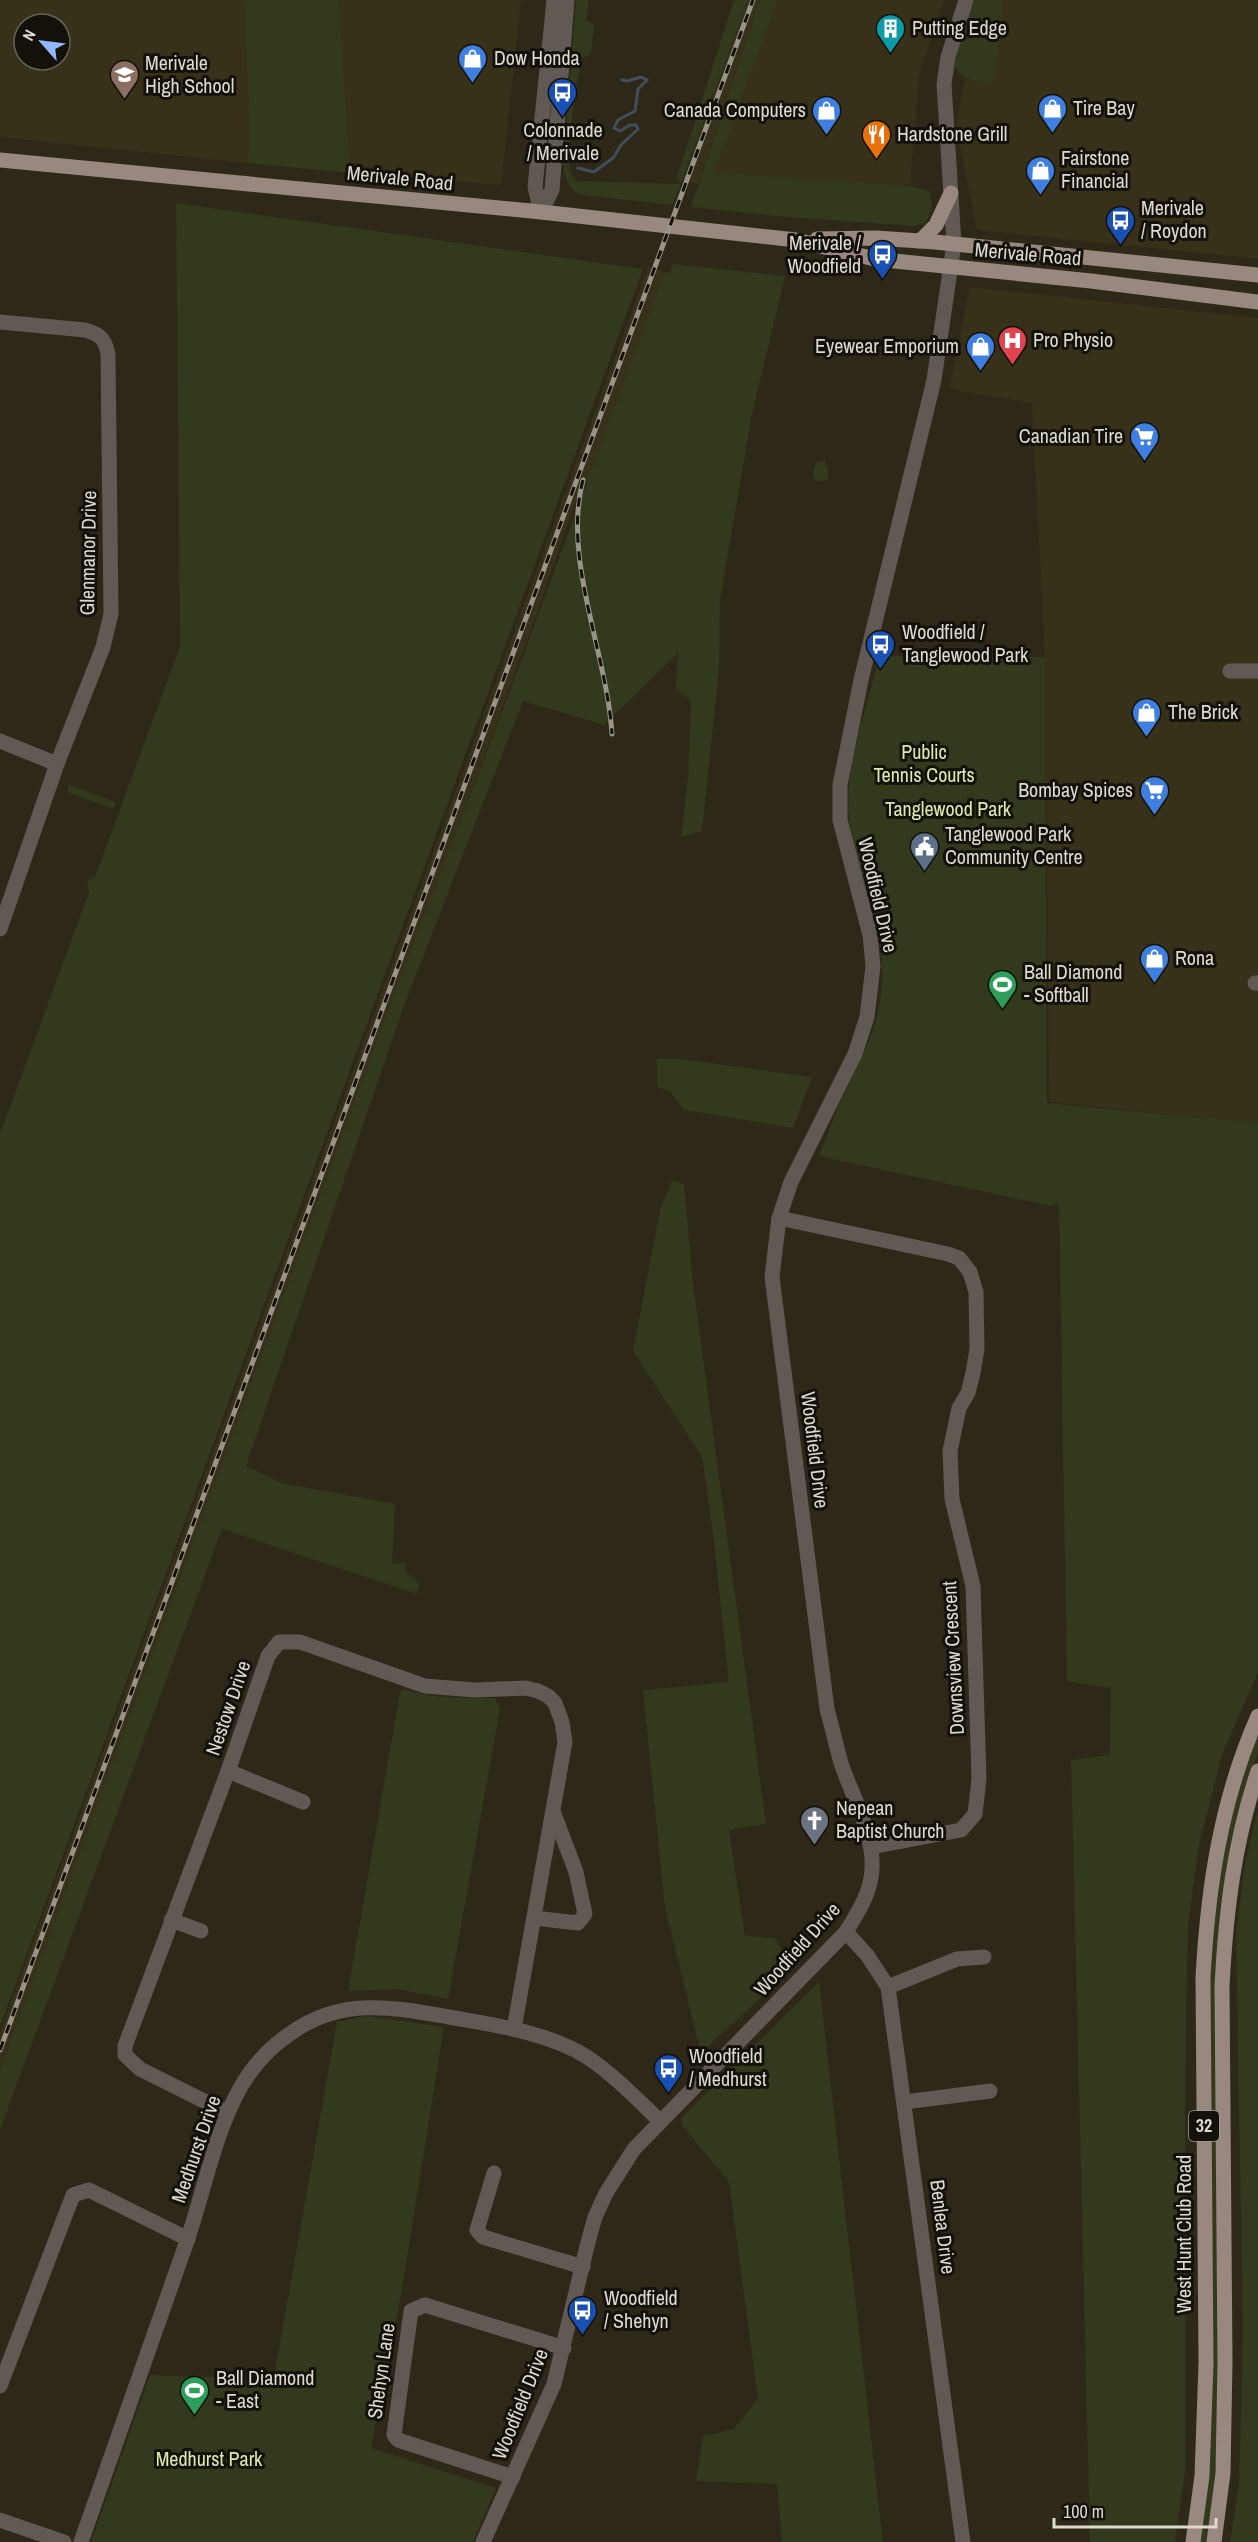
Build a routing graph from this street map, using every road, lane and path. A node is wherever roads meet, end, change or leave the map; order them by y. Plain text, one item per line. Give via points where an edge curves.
1 (554, 0) edge
2 (567, 0) edge
3 (966, 0) edge
4 (0, 160) edge
5 (951, 193) junction
6 (541, 212) junction
7 (796, 240) junction
8 (920, 241) junction
9 (954, 244) junction
10 (951, 268) junction
11 (1258, 275) edge
12 (1258, 302) edge
13 (0, 322) edge
14 (1230, 671) dead end
15 (1258, 671) edge
16 (0, 741) edge
17 (57, 764) junction
18 (0, 929) edge
19 (779, 1218) junction
20 (1258, 1716) edge
21 (228, 1771) junction
22 (1258, 1771) edge
23 (303, 1802) dead end
24 (554, 1814) junction
25 (871, 1847) junction
26 (534, 1918) junction
27 (171, 1920) junction
28 (201, 1931) dead end
29 (846, 1932) junction
30 (984, 1957) dead end
31 (888, 1987) junction
32 (514, 2029) junction
33 (990, 2091) dead end
34 (905, 2103) junction
35 (228, 2113) junction
36 (660, 2121) junction
37 (494, 2172) dead end
38 (188, 2239) junction
39 (583, 2267) junction
40 (564, 2348) junction
41 (0, 2386) edge
42 (513, 2477) junction
43 (0, 2520) edge
44 (64, 2542) edge
45 (81, 2542) edge
46 (483, 2542) edge
47 (963, 2542) edge
48 (1193, 2542) edge
49 (1214, 2542) edge

1 - 6 street via 535,187
2 - 6 street via 552,190
3 - 5 street, Woodfield Drive via 944,84
4 - 6 main road, Merivale Road
5 - 8 main road via 936,225
5 - 9 street, Woodfield Drive
6 - 7 main road, Merivale Road
7 - 8 main road, Merivale Road
7 - 10 main road, Merivale Road via 875,259
8 - 9 main road, Merivale Road
9 - 10 street, Woodfield Drive
9 - 11 main road, Merivale Road
10 - 12 main road, Merivale Road
10 - 19 street, Woodfield Drive via 934,380 863,671 840,785 840,820 870,935 873,966 867,1017 855,1054 790,1182
13 - 17 street, Glenmanor Drive via 97,333 106,342 108,354 111,614 103,647
14 - 15 street
16 - 17 street
17 - 18 street, Glenmanor Drive
19 - 25 street, Woodfield Drive via 772,1277 827,1709
19 - 25 street, Downsview Crescent via 959,1258 970,1272 976,1292 973,1373 959,1408 950,1451 952,1499 974,1586 979,1779 975,1814 961,1830
20 - 48 main road, West Hunt Club Road / 32 via 1228,1798 1206,1917 1206,2364 1202,2476
21 - 23 street
21 - 24 street, Nestow Drive via 268,1656 279,1642 300,1642 425,1686 475,1690 526,1688 548,1696 562,1722 565,1742
21 - 27 street, Nestow Drive
22 - 49 main road, West Hunt Club Road / 32 via 1233,1867 1222,1986 1226,2363 1223,2473
24 - 26 street, Nestow Drive
24 - 26 street, Nestow Drive via 576,1872 585,1914 578,1923
25 - 29 street, Woodfield Drive via 869,1888
26 - 32 street, Nestow Drive
27 - 28 street
27 - 35 street, Nestow Drive via 125,2055 140,2069
29 - 31 street, Benlea Drive via 867,1954
29 - 36 street, Woodfield Drive
30 - 31 street via 957,1959
31 - 34 street, Benlea Drive
32 - 35 street, Medhurst Drive via 384,2006 358,2007 313,2019 271,2048 240,2088
32 - 36 street, Medhurst Drive via 586,2057
33 - 34 street
34 - 47 street, Benlea Drive
35 - 38 street, Medhurst Drive
36 - 39 street, Woodfield Drive via 634,2149 606,2193 595,2217
37 - 39 street via 478,2221 477,2230 483,2237
38 - 41 street via 88,2190 73,2195
38 - 45 street, Medhurst Drive
39 - 40 street, Woodfield Drive
40 - 42 street, Woodfield Drive via 554,2384
40 - 42 street, Shehyn Lane via 425,2305 411,2311 394,2435 398,2440
42 - 46 street, Woodfield Drive
43 - 44 street

